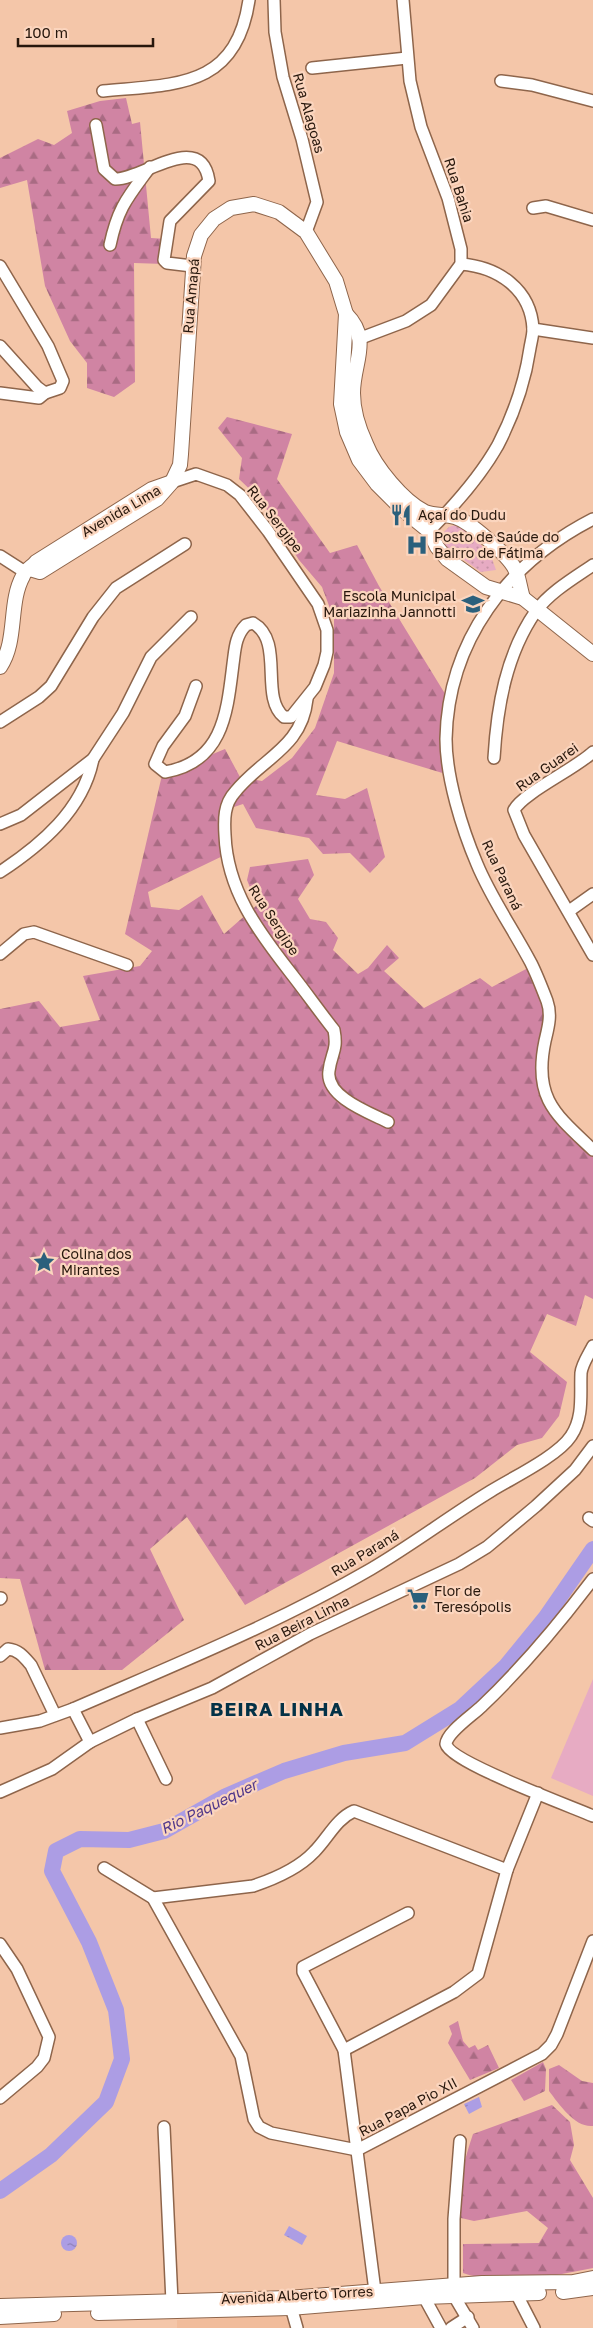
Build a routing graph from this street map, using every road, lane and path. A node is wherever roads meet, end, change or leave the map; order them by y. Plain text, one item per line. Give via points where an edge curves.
1 (249, 0) edge
2 (274, 0) edge
3 (403, 0) edge
4 (407, 58) junction
5 (312, 68) dead end
6 (501, 81) dead end
7 (103, 91) dead end
8 (593, 101) edge
9 (96, 124) dead end
10 (151, 166) junction
11 (533, 208) dead end
12 (593, 220) edge
13 (306, 232) junction
14 (110, 245) dead end
15 (462, 264) junction
16 (0, 266) edge
17 (192, 266) junction
18 (346, 314) junction
19 (533, 329) junction
20 (593, 338) edge
21 (0, 346) edge
22 (355, 346) junction
23 (0, 393) edge
24 (45, 393) junction
25 (172, 482) junction
26 (406, 506) junction
27 (444, 515) junction
28 (593, 520) edge
29 (428, 531) junction
30 (185, 544) dead end
31 (0, 556) edge
32 (593, 565) edge
33 (27, 571) junction
34 (516, 574) junction
35 (500, 593) junction
36 (523, 598) junction
37 (537, 610) junction
38 (191, 617) dead end
39 (593, 654) edge
40 (0, 667) edge
41 (196, 686) dead end
42 (307, 699) junction
43 (0, 722) edge
44 (593, 752) edge
45 (494, 758) dead end
46 (93, 759) junction
47 (0, 824) edge
48 (0, 872) edge
49 (593, 894) edge
50 (569, 911) junction
51 (0, 954) edge
52 (593, 955) edge
53 (127, 966) dead end
54 (388, 1122) dead end
55 (593, 1150) edge
56 (593, 1346) edge
57 (593, 1446) edge
58 (593, 1579) edge
59 (0, 1656) edge
60 (74, 1709) junction
61 (55, 1715) junction
62 (137, 1718) junction
63 (0, 1728) edge
64 (90, 1742) junction
65 (166, 1779) dead end
66 (0, 1792) edge
67 (538, 1793) junction
68 (593, 1816) edge
69 (104, 1868) dead end
70 (507, 1870) junction
71 (153, 1898) junction
72 (408, 1913) dead end
73 (593, 1941) edge
74 (0, 1944) edge
75 (0, 1961) edge
76 (16, 1969) junction
77 (344, 2050) junction
78 (0, 2098) edge
79 (164, 2127) dead end
80 (460, 2141) dead end
81 (357, 2150) junction
82 (593, 2278) edge
83 (593, 2288) edge
84 (375, 2291) junction
85 (454, 2291) junction
86 (516, 2293) junction
87 (424, 2297) junction
88 (172, 2302) junction
89 (289, 2303) junction
90 (0, 2306) edge
91 (0, 2317) edge
92 (468, 2318) junction
93 (297, 2328) edge
94 (440, 2328) edge
95 (451, 2328) edge
96 (474, 2328) edge
97 (534, 2328) edge

1 - 7 street via 232,53 215,69 191,80
2 - 13 street, Rua Alagoas via 274,32 283,77 317,202
3 - 4 street, Rua Bahia
4 - 5 street
4 - 15 street, Rua Bahia via 421,127 448,198
6 - 8 street via 532,85
9 - 10 street via 104,169 109,176 124,179
10 - 14 street via 115,219
10 - 17 street via 193,157 199,160 208,176 207,184 173,218 167,234 164,260
11 - 12 street via 546,206
13 - 17 main road, Rua Amapá via 279,212 254,204 231,208 201,235
13 - 18 main road, Rua Amapá via 336,280
15 - 19 street via 486,267 506,278 518,291
15 - 22 street via 431,305
16 - 24 street via 48,346 63,382 60,388
17 - 25 main road, Rua Amapá via 180,466
18 - 22 main road, Rua Amapá
18 - 22 main road, Rua Amapá via 356,326
19 - 20 street
19 - 27 street via 519,398 498,445 477,478
21 - 24 street
22 - 26 main road via 347,394 361,432 360,449 377,465
23 - 24 street via 31,398 39,398
25 - 33 main road, Avenida Lima via 157,499 99,529 40,572
25 - 42 street, Rua Sergipe via 196,474 227,485 240,495 318,604 327,630 327,652 321,673
26 - 27 main road
26 - 29 main road
27 - 29 street
27 - 34 main road via 457,517 498,548
28 - 34 street, Rua Paraná via 539,554
29 - 35 main road via 447,559 486,587
30 - 43 street via 116,588 93,617 51,686
31 - 33 street
32 - 37 street via 552,594
33 - 40 main road via 17,592 6,657
34 - 35 street, Rua Paraná
34 - 36 main road
35 - 36 main road
35 - 55 street, Rua Paraná via 483,613 464,650 448,706 446,741 452,780 477,864 532,964 548,1004 550,1021 542,1058 542,1083 549,1104
36 - 37 main road
37 - 39 main road
37 - 45 street via 520,639 503,686
38 - 46 street via 151,657 123,713
41 - 42 street via 185,716 157,755 155,764 165,772 199,758 214,744 229,697 236,640 246,624 258,626 268,643 274,702 278,712 284,717 291,716
42 - 54 street, Rua Sergipe via 305,716 288,743 234,792 226,806 225,844 236,890 244,907 334,1030 337,1045 329,1072 336,1092 355,1106
44 - 50 street, Rua Guarei via 517,806 515,815
46 - 47 street via 21,815
46 - 48 street via 90,777 63,819 29,853
49 - 50 street
50 - 52 street
51 - 53 street via 24,934 34,932
56 - 60 street, Rua Paraná via 581,1371 580,1413 571,1437 538,1464 371,1569 313,1600
57 - 62 street, Rua Beira Linha via 575,1470 536,1506 487,1547 459,1564 310,1634 212,1688
58 - 67 street via 540,1647 446,1740 447,1748 459,1758
59 - 61 street via 8,1649 25,1658
60 - 61 street, Rua Paraná
60 - 64 street
61 - 63 street, Rua Paraná
62 - 64 street, Rua Beira Linha
62 - 65 street
64 - 66 street, Rua Beira Linha via 52,1769
67 - 68 street
67 - 70 street
69 - 71 street, Rua Papa Pio XII
70 - 71 street via 354,1811 336,1824 321,1845 301,1864 266,1882
70 - 77 street via 478,1974 454,1992
71 - 81 street, Rua Papa Pio XII via 240,2056 254,2119 259,2127 271,2133
72 - 77 street via 303,1967
73 - 81 street, Rua Papa Pio XII via 557,2034 542,2054
74 - 76 street
75 - 76 street
76 - 78 street via 47,2032 48,2047 37,2067
77 - 81 street
79 - 88 street
80 - 85 street via 454,2219
81 - 84 street
82 - 85 main road, Avenida Alberto Torres
83 - 86 main road, Avenida Alberto Torres
84 - 85 main road, Avenida Alberto Torres
84 - 89 main road, Avenida Alberto Torres
85 - 86 main road, Avenida Alberto Torres
85 - 87 main road, Avenida Alberto Torres
85 - 92 street
86 - 97 street
87 - 89 main road, Avenida Alberto Torres
87 - 94 street
88 - 89 main road, Avenida Alberto Torres
88 - 90 main road, Avenida Alberto Torres
89 - 91 main road, Avenida Alberto Torres
89 - 93 street
92 - 95 street
92 - 96 street

